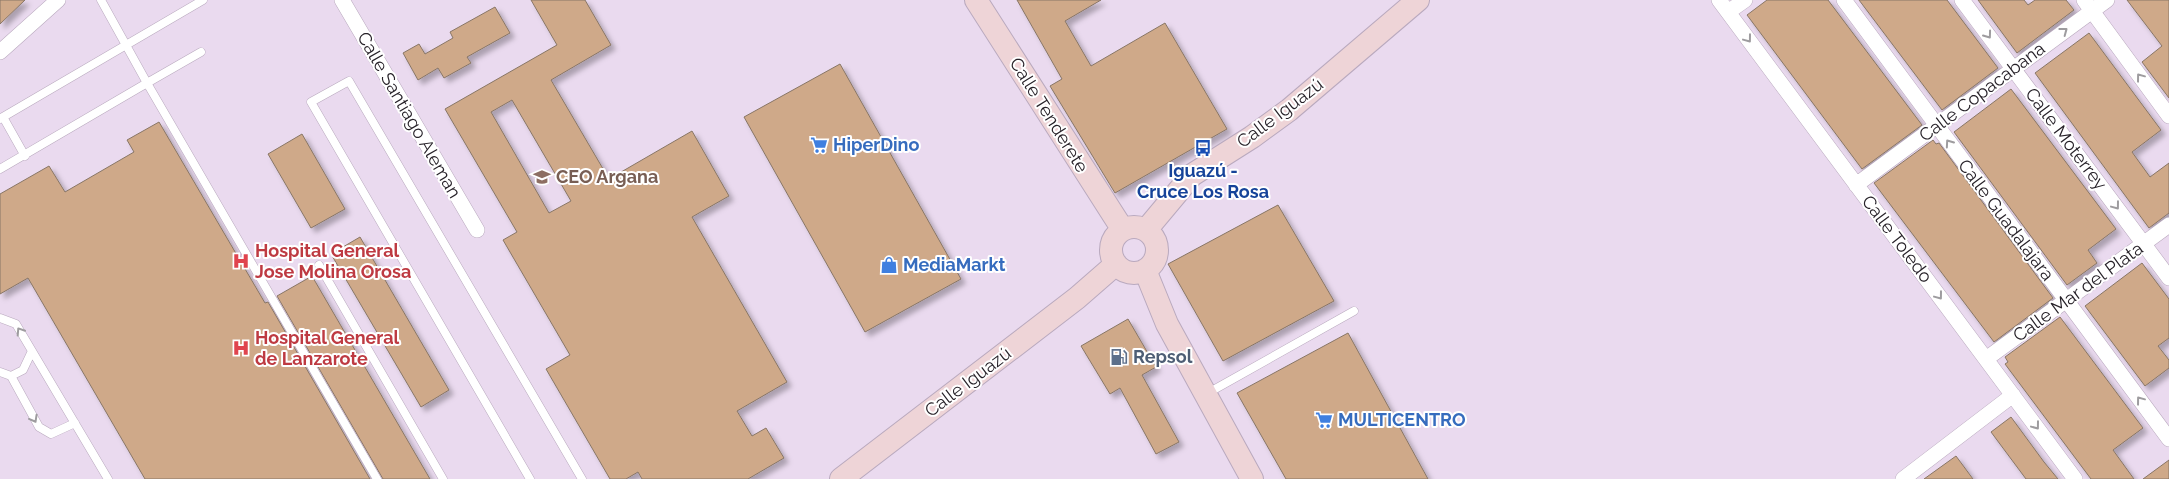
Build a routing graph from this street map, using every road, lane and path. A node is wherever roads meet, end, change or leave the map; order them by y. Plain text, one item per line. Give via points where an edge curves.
1 (58, 0) edge
2 (101, 0) edge
3 (203, 0) edge
4 (342, 0) edge
5 (976, 0) edge
6 (1418, 0) edge
7 (1745, 0) edge
8 (1844, 0) edge
9 (1962, 0) edge
10 (2107, 0) edge
11 (1724, 6) edge
12 (2088, 6) edge
13 (127, 45) junction
14 (0, 52) edge
15 (201, 52) dead end
16 (2014, 69) junction
17 (147, 83) junction
18 (2169, 116) edge
19 (1, 118) edge
20 (1937, 125) junction
21 (25, 156) junction
22 (0, 169) edge
23 (1856, 185) junction
24 (2169, 225) edge
25 (477, 230) dead end
26 (1123, 230) junction
27 (1146, 230) junction
28 (2144, 244) junction
29 (1116, 264) junction
30 (319, 266) dead end
31 (1146, 270) junction
32 (2169, 278) edge
33 (2066, 301) junction
34 (1354, 311) dead end
35 (0, 318) edge
36 (32, 351) junction
37 (1986, 359) junction
38 (0, 372) edge
39 (10, 376) junction
40 (1206, 394) junction
41 (2013, 395) junction
42 (75, 423) junction
43 (2169, 439) edge
44 (108, 479) edge
45 (377, 479) edge
46 (443, 479) edge
47 (530, 479) edge
48 (582, 479) edge
49 (841, 479) edge
50 (1252, 479) edge
51 (1903, 479) edge
52 (2075, 479) edge

1 - 14 street
2 - 13 lane
3 - 13 lane
4 - 25 street, Calle Santiago Aleman
5 - 26 street, Calle Tenderete
6 - 27 street, Calle Iguazú via 1288,110 1192,175
7 - 11 street
8 - 20 street, Calle Guadalajara
9 -> 16 street, Calle Moterrey
10 - 12 street, Calle Copacabana
11 -> 23 street, Calle Toledo
16 -> 12 street, Calle Copacabana
18 -> 12 street
13 - 17 lane
13 - 19 lane
15 - 17 lane
16 - 20 street, Calle Copacabana
16 -> 28 street, Calle Moterrey
17 - 21 lane
17 - 45 lane
19 - 21 lane
20 - 23 street, Calle Copacabana
33 -> 20 street, Calle Guadalajara
21 - 22 lane
23 -> 37 street, Calle Toledo
24 - 28 street, Calle Mar del Plata
26 - 27 street via 1138,227
26 - 29 street via 1112,245
27 - 31 street via 1157,245 1157,255
28 - 32 street, Calle Moterrey
28 - 33 street, Calle Mar del Plata
29 - 31 street via 1130,272
29 - 49 street, Calle Iguazú via 1077,298
30 - 46 lane
31 - 40 street via 1167,324
33 - 37 street, Calle Mar del Plata
43 -> 33 street, Calle Guadalajara
34 - 40 lane
36 -> 35 lane via 16,324
36 - 39 lane via 23,370
36 - 42 lane
37 - 41 street, Calle Toledo
38 - 39 lane
39 -> 42 lane via 39,427 52,434
40 - 50 street
41 - 51 street
41 -> 52 street, Calle Toledo
42 - 44 lane
47 - 48 lane via 311,102 348,80

